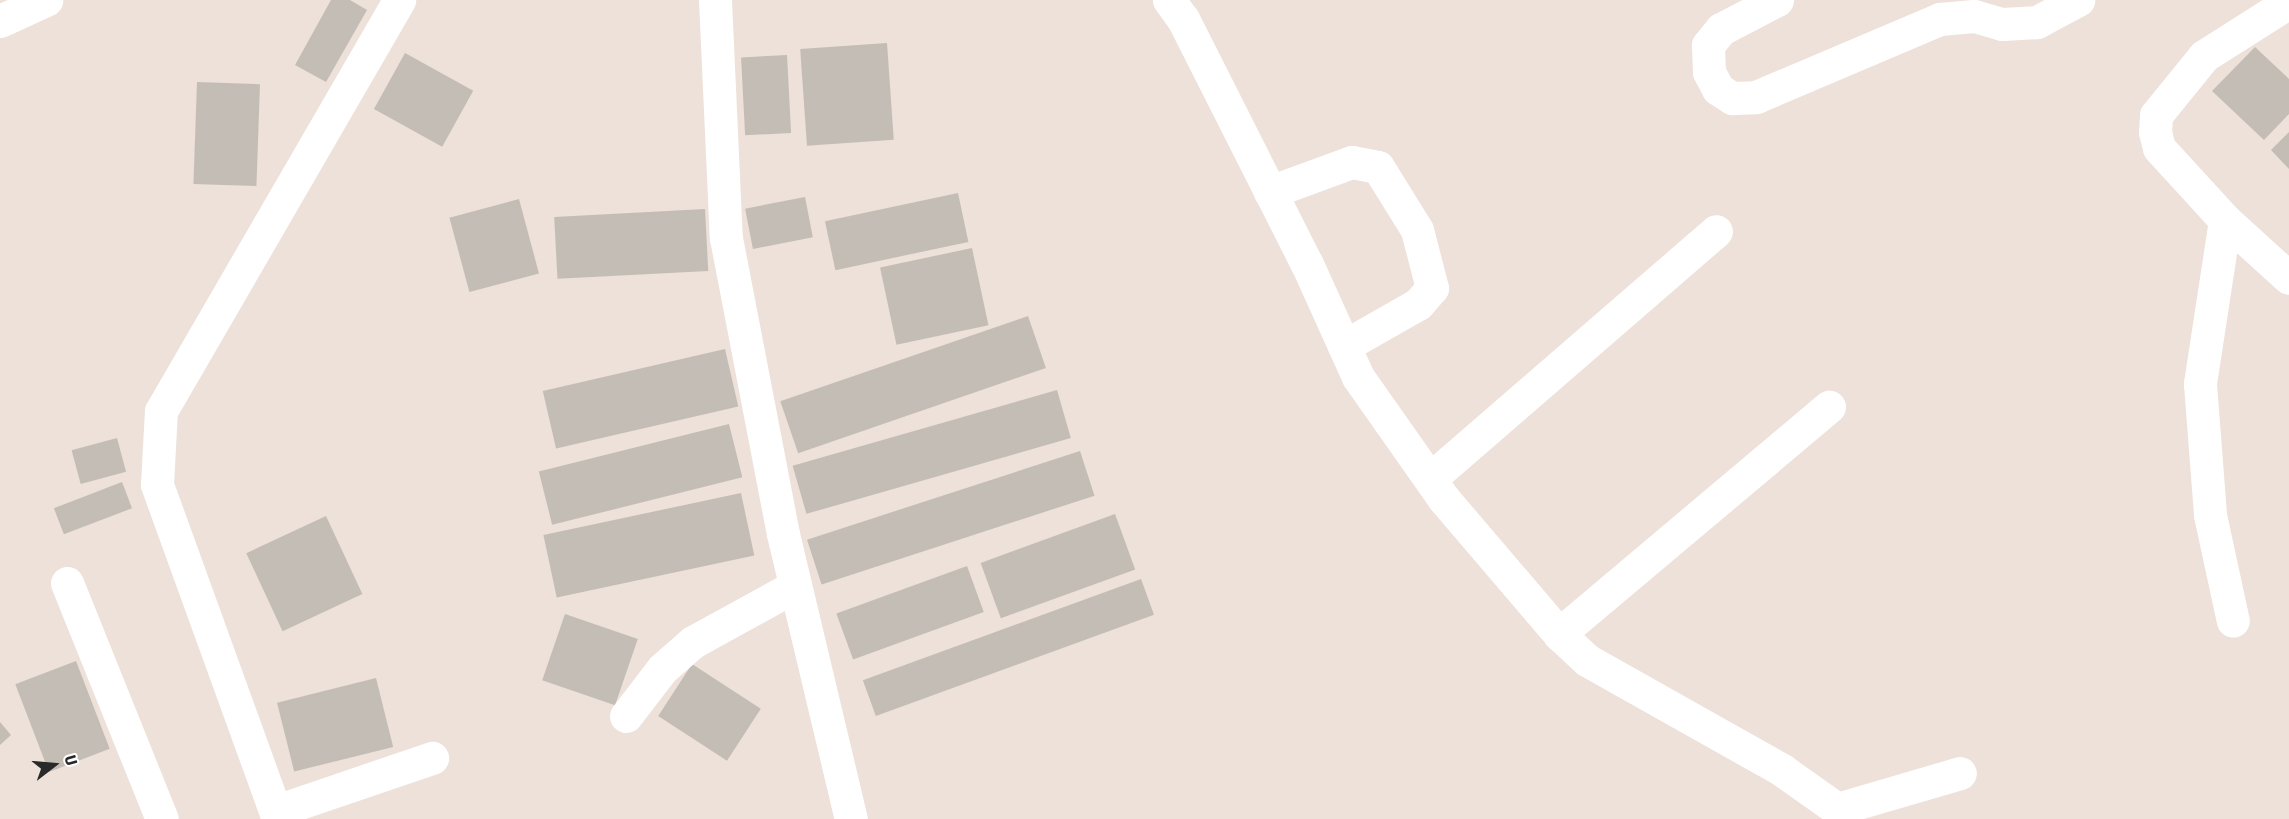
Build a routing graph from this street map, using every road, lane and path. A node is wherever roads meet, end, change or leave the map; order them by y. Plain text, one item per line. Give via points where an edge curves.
1 (46, 0) edge
2 (399, 0) edge
3 (716, 0) edge
4 (1169, 0) edge
5 (1777, 0) edge
6 (2078, 0) edge
7 (2289, 2) edge
8 (1970, 8) edge
9 (0, 21) edge
10 (1270, 192) junction
11 (2225, 220) junction
12 (1716, 231) dead end
13 (2289, 278) edge
14 (1344, 346) junction
15 (1828, 407) dead end
16 (1431, 478) junction
17 (67, 584) dead end
18 (795, 586) junction
19 (2233, 621) dead end
20 (1559, 634) junction
21 (626, 716) dead end
22 (432, 758) dead end
23 (1960, 773) dead end
24 (1839, 814) edge
25 (277, 815) edge
26 (162, 819) edge
27 (851, 819) edge

1 - 9 street
2 - 25 street via 161,411 157,484
3 - 18 street via 726,238
4 - 10 street via 1183,19
5 - 8 street via 1721,29 1708,45 1709,72 1718,89 1732,98 1756,97
6 - 8 street via 2037,22 2002,24
7 - 11 street via 2204,56 2156,115 2159,148
10 - 14 street
10 - 14 street via 1352,162 1378,167 1417,230 1432,288 1418,304
11 - 13 street
11 - 19 street via 2200,384 2210,515
12 - 16 street
14 - 16 street via 1358,377
15 - 20 street
16 - 20 street
17 - 26 street
18 - 21 street via 693,642 662,669
18 - 27 street
20 - 24 street via 1587,660 1782,770
22 - 25 street
23 - 24 street

